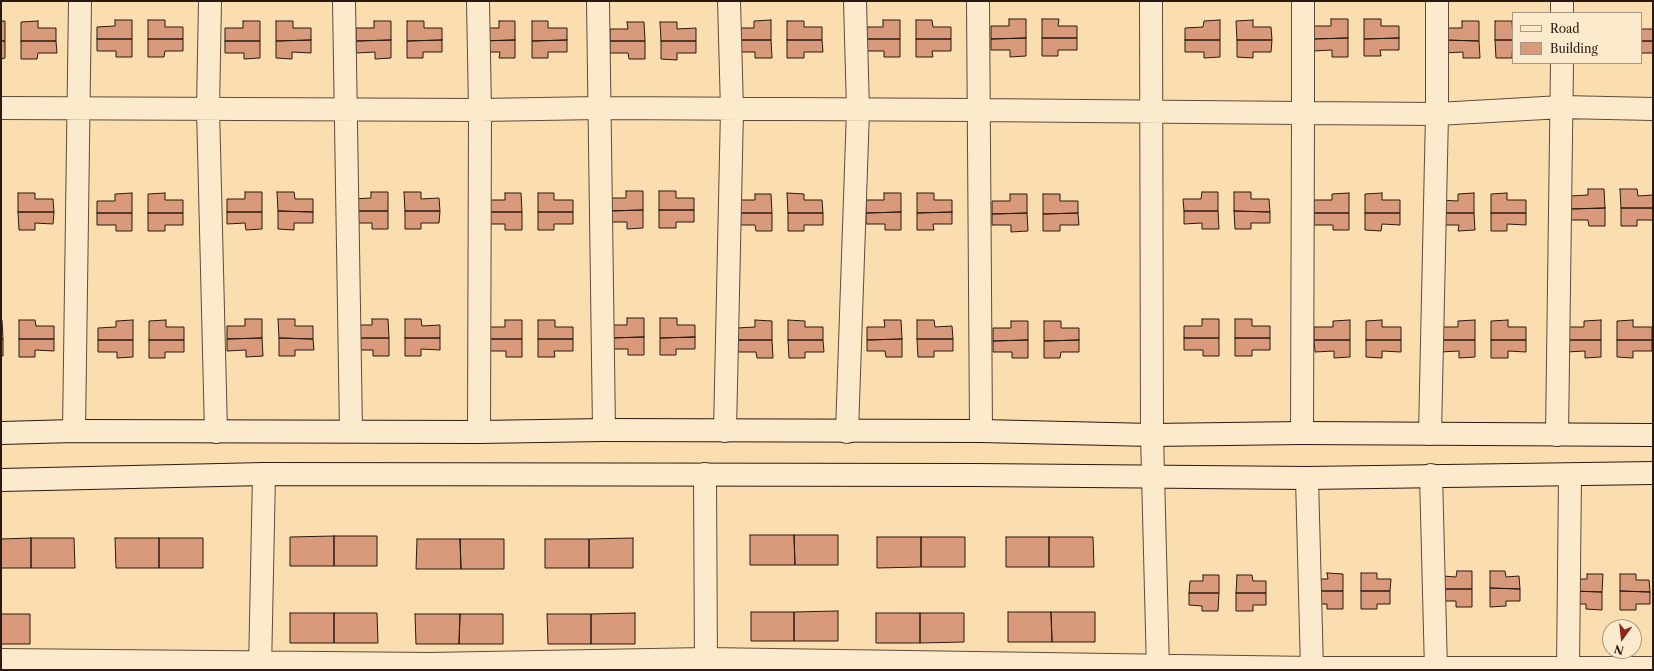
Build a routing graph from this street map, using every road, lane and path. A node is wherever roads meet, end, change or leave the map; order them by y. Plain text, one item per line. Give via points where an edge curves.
1 (80, 1) edge
2 (210, 1) edge
3 (344, 1) edge
4 (478, 1) edge
5 (598, 1) edge
6 (729, 1) edge
7 (855, 1) edge
8 (978, 1) edge
9 (1151, 1) edge
10 (1303, 1) edge
11 (1437, 1) edge
12 (1562, 1) edge
13 (1562, 12) edge
14 (1562, 64) edge
15 (78, 107) junction
16 (1562, 107) junction
17 (1, 108) edge
18 (208, 108) junction
19 (599, 108) junction
20 (1653, 109) edge
21 (345, 110) junction
22 (480, 110) junction
23 (732, 110) junction
24 (858, 110) junction
25 (977, 110) junction
26 (1150, 113) junction
27 (1303, 113) junction
28 (1437, 114) junction
29 (604, 430) junction
30 (74, 431) junction
31 (725, 431) junction
32 (981, 431) junction
33 (216, 432) junction
34 (351, 432) junction
35 (479, 432) junction
36 (847, 432) junction
37 (1, 433) edge
38 (1302, 433) junction
39 (1430, 434) junction
40 (1152, 435) junction
41 (1557, 435) junction
42 (1653, 435) edge
43 (1653, 473) edge
44 (264, 474) junction
45 (704, 474) junction
46 (1431, 475) junction
47 (1570, 475) junction
48 (1153, 476) junction
49 (1307, 478) junction
50 (1, 480) edge
51 (1, 660) edge
52 (706, 664) edge
53 (260, 666) edge
54 (1158, 667) edge
55 (1653, 668) edge
56 (1312, 669) edge
57 (1436, 669) edge
58 (1568, 669) edge

1 - 15 street
2 - 18 street
3 - 21 street
4 - 22 street
5 - 19 street
6 - 23 street
7 - 24 street
8 - 25 street
9 - 26 street
10 - 27 street
11 - 28 street
12 - 13 street
14 - 16 street
15 - 17 street
15 - 18 street
15 - 30 street
16 - 20 street
16 - 28 street
16 - 41 street
18 - 21 street
18 - 33 street
19 - 22 street
19 - 23 street
19 - 29 street
21 - 22 street
21 - 34 street
22 - 35 street
23 - 24 street
23 - 31 street
24 - 25 street
24 - 36 street
25 - 26 street
25 - 32 street
26 - 27 street
26 - 40 street
27 - 28 street
27 - 38 street
28 - 39 street
29 - 31 street
29 - 35 street
30 - 33 street
30 - 37 street
31 - 36 street
32 - 36 street
32 - 40 street
33 - 34 street
34 - 35 street
38 - 39 street
38 - 40 street
39 - 41 street
40 - 48 street
41 - 42 street
43 - 47 street
44 - 45 street
44 - 50 street
44 - 53 street
45 - 48 street
45 - 52 street
46 - 47 street
46 - 49 street
46 - 57 street
47 - 58 street
48 - 49 street
48 - 54 street
49 - 56 street
51 - 53 street
52 - 53 street
52 - 54 street
54 - 56 street
55 - 58 street
56 - 57 street
57 - 58 street

